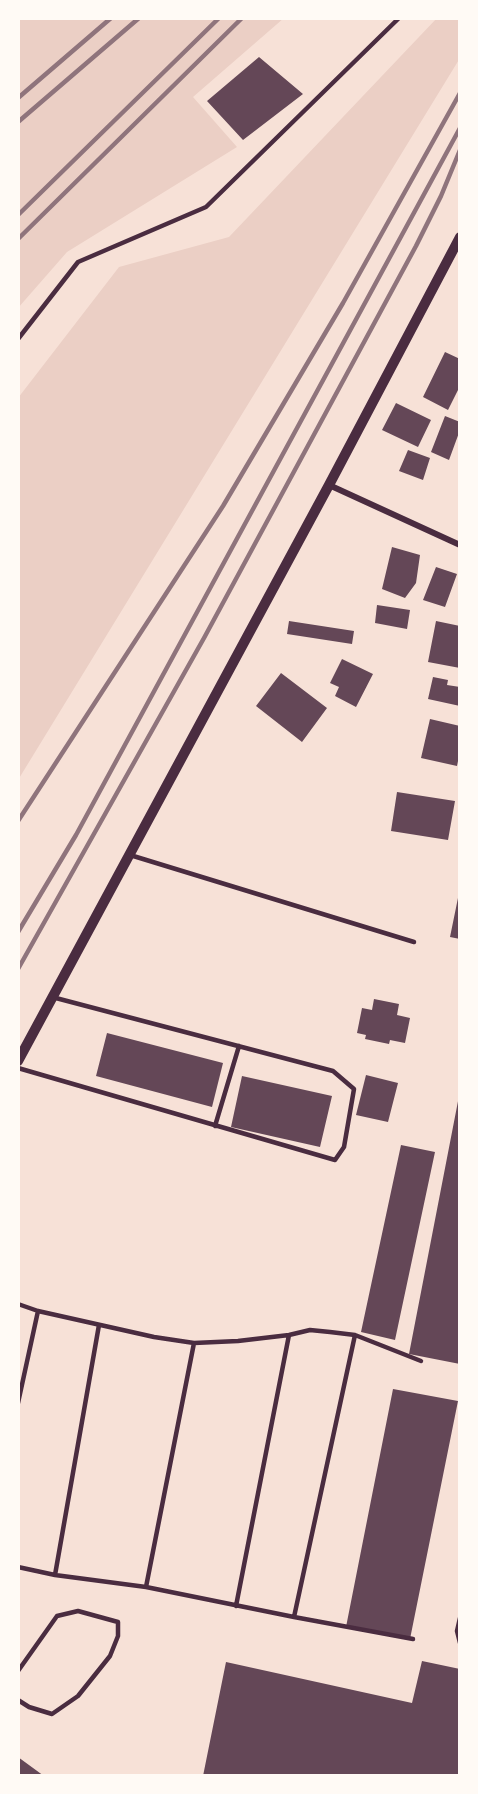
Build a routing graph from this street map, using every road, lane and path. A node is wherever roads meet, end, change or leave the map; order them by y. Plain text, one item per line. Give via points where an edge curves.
1 (399, 18) edge
2 (460, 237) edge
3 (18, 339) edge
4 (329, 485) junction
5 (460, 545) edge
6 (130, 855) junction
7 (414, 942) dead end
8 (52, 997) junction
9 (239, 1046) junction
10 (18, 1061) edge
11 (18, 1068) edge
12 (215, 1126) junction
13 (18, 1304) edge
14 (38, 1311) junction
15 (99, 1325) junction
16 (289, 1335) junction
17 (355, 1335) junction
18 (194, 1343) junction
19 (422, 1360) dead end
20 (18, 1403) edge
21 (18, 1567) edge
22 (55, 1575) junction
23 (146, 1587) junction
24 (236, 1606) junction
25 (294, 1617) junction
26 (460, 1618) edge
27 (413, 1639) dead end
28 (460, 1643) edge
29 (18, 1671) edge
30 (18, 1700) edge

1 - 3 lane via 206,207 78,262
2 - 4 street
4 - 5 street
4 - 6 street
6 - 7 lane
6 - 8 street
8 - 9 lane
8 - 10 street
9 - 12 lane
9 - 12 lane via 333,1071 354,1089 344,1147 335,1160
11 - 12 lane
13 - 14 lane
14 - 15 lane
14 - 20 lane
15 - 18 lane
15 - 22 lane
16 - 17 lane via 310,1330
16 - 18 lane
16 - 24 lane
17 - 19 lane
17 - 25 lane
18 - 23 lane
21 - 22 lane
22 - 23 lane
23 - 24 lane
24 - 25 lane
25 - 27 lane
26 - 28 lane
29 - 30 lane via 57,1616 78,1611 118,1622 118,1636 110,1656 78,1696 52,1714

